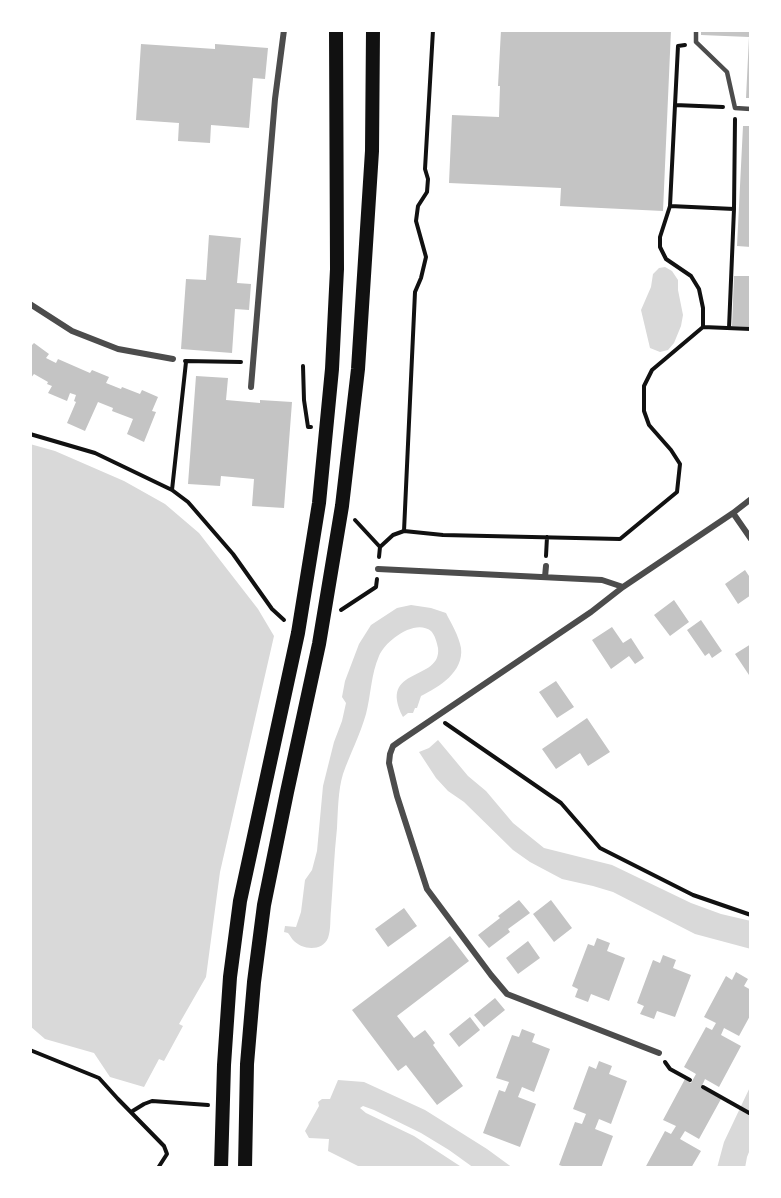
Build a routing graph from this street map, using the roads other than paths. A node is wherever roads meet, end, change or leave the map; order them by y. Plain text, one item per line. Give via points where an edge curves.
1 (284, 30) edge
2 (336, 30) edge
3 (373, 30) edge
4 (696, 30) edge
5 (751, 109) edge
6 (30, 304) edge
7 (172, 359) road end
8 (251, 387) dead end
9 (751, 499) edge
10 (733, 513) junction
11 (751, 539) edge
12 (546, 566) dead end
13 (378, 569) road end
14 (545, 577) junction
15 (623, 587) junction
16 (659, 1053) road end
17 (221, 1168) edge
18 (245, 1168) edge

1 - 8 street
2 - 17 main road via 337,269 319,503 298,633 240,901 230,977
3 - 18 main road via 370,174 358,369 323,622 264,905 246,1064
4 - 5 lane via 696,42 727,72 735,108
6 - 7 street via 72,331 118,349
9 - 10 street
10 - 11 street
10 - 15 street
12 - 14 street
13 - 14 street
14 - 15 street via 602,580
15 - 16 street via 393,746 389,763 427,890 507,994

